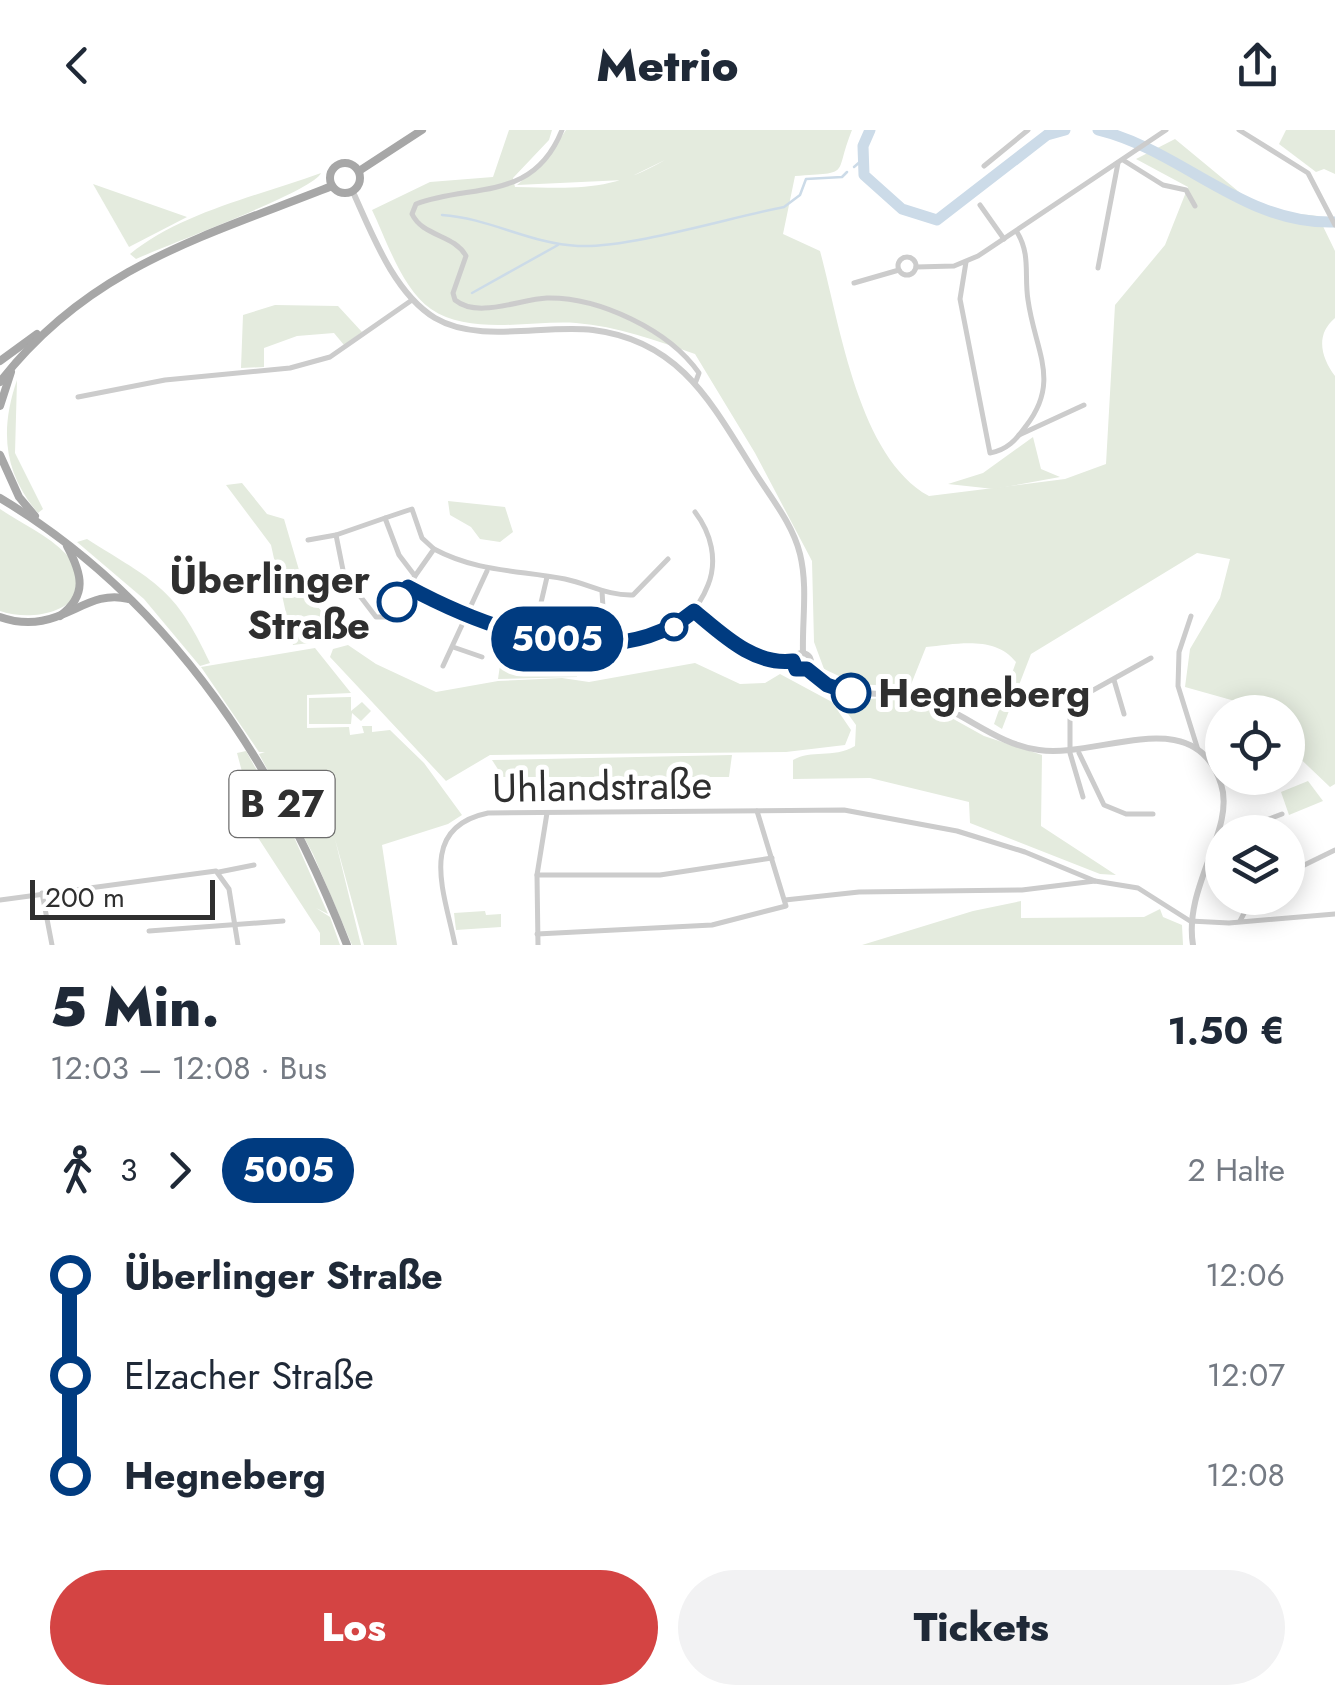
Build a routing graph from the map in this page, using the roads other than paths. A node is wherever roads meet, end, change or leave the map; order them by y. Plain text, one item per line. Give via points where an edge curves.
1 (422, 130) edge
2 (562, 130) edge
3 (1028, 130) edge
4 (1239, 130) edge
5 (1165, 131) edge
6 (1123, 160) junction
7 (984, 166) dead end
8 (359, 171) junction
9 (332, 186) junction
10 (352, 192) junction
11 (980, 205) dead end
12 (1195, 206) dead end
13 (1335, 225) edge
14 (1016, 232) junction
15 (1005, 240) junction
16 (966, 262) junction
17 (916, 267) junction
18 (1098, 268) dead end
19 (899, 270) junction
20 (854, 283) dead end
21 (412, 300) junction
22 (49, 326) junction
23 (0, 361) edge
24 (14, 364) junction
25 (696, 380) junction
26 (0, 382) edge
27 (78, 397) dead end
28 (1084, 405) dead end
29 (0, 406) edge
30 (1020, 435) junction
31 (0, 454) edge
32 (0, 498) edge
33 (695, 512) dead end
34 (385, 518) junction
35 (40, 524) junction
36 (336, 535) junction
37 (308, 540) dead end
38 (65, 542) junction
39 (434, 549) junction
40 (668, 558) dead end
41 (487, 571) junction
42 (416, 576) junction
43 (546, 577) junction
44 (408, 587) junction
45 (602, 591) junction
46 (132, 600) junction
47 (694, 611) junction
48 (468, 616) junction
49 (1191, 616) dead end
50 (0, 617) edge
51 (56, 619) junction
52 (534, 637) junction
53 (605, 642) junction
54 (453, 647) junction
55 (803, 653) junction
56 (482, 657) dead end
57 (1151, 658) dead end
58 (793, 661) junction
59 (443, 666) dead end
60 (807, 669) junction
61 (1114, 680) junction
62 (1124, 714) dead end
63 (1198, 750) junction
64 (1074, 753) junction
65 (1083, 797) dead end
66 (758, 811) junction
67 (547, 812) junction
68 (1153, 814) dead end
69 (1222, 815) edge
70 (1335, 850) edge
71 (772, 858) junction
72 (1305, 864) edge
73 (254, 865) dead end
74 (1205, 867) edge
75 (219, 872) junction
76 (538, 875) junction
77 (1094, 881) junction
78 (42, 893) junction
79 (0, 900) edge
80 (786, 903) junction
81 (1335, 914) edge
82 (1243, 915) edge
83 (283, 921) dead end
84 (1190, 921) junction
85 (1239, 923) junction
86 (235, 924) junction
87 (148, 931) dead end
88 (538, 934) junction
89 (52, 945) edge
90 (238, 945) edge
91 (347, 945) edge
92 (455, 945) edge
93 (538, 945) edge
94 (1193, 945) edge

1 - 8 main road
2 - 25 street via 542,160 514,182 416,204 418,224 466,256 455,300 478,308 549,298 604,310 683,353 699,372
3 - 7 street
4 - 13 street via 1302,168
5 - 6 street
6 - 12 street via 1186,190
6 - 14 street
6 - 18 street
8 - 9 main road via 338,164
8 - 10 main road
9 - 10 main road
9 - 22 main road via 145,260
10 - 21 street
11 - 15 street
14 - 15 street
14 - 30 street via 1028,260 1028,299 1046,391
15 - 16 street
16 - 17 street
16 - 30 street via 960,299 990,453
17 - 19 street via 908,275
17 - 19 street via 907,257
19 - 20 street
21 - 25 street via 464,329 575,328 636,340
21 - 27 street via 330,357
22 - 23 main road
22 - 24 main road
24 - 26 main road
24 - 29 main road
25 - 55 street via 799,548
28 - 30 street
31 - 35 main road, B 27 via 18,497
32 - 35 main road
33 - 47 street via 713,559
34 - 36 street
34 - 39 street via 412,509 422,538
34 - 42 street via 398,555
35 - 38 main road, B 27
36 - 37 street
36 - 44 street via 344,574 376,618 386,616
38 - 46 main road, B 27
38 - 51 main road via 82,584 72,607
39 - 41 street
39 - 42 street
40 - 45 street via 633,595
41 - 43 street
41 - 48 street
42 - 44 street
43 - 45 street
43 - 52 street
44 - 48 street
45 - 53 street
46 - 51 main road via 109,595
46 - 91 main road, B 27 via 199,674 245,739 308,854
47 - 53 street via 658,635
47 - 58 street via 745,650 770,661
48 - 52 street
48 - 54 street
49 - 63 street via 1182,636 1178,686
50 - 51 main road
52 - 53 street
54 - 56 street
54 - 59 street
55 - 58 street
55 - 60 street via 811,661
57 - 61 street
58 - 60 street via 796,669
60 - 64 street via 851,693 921,698 1003,740
61 - 62 street
61 - 64 street via 1070,704
63 - 64 street via 1156,736
63 - 69 street via 1218,774
64 - 65 street
64 - 68 street via 1104,805
66 - 67 street, Uhlandstraße
66 - 71 street
66 - 77 street, Uhlandstraße via 808,807 900,818 1025,852
67 - 76 street
67 - 92 street, Uhlandstraße via 488,812 452,830 440,870
70 - 72 street
71 - 76 street via 660,876
71 - 80 street
73 - 75 street
74 - 84 street
75 - 78 street
75 - 86 street
76 - 88 street
77 - 80 street via 1022,890 860,892
77 - 84 street via 1138,888
78 - 79 street
78 - 89 street
80 - 88 street via 712,926
81 - 85 street
82 - 85 street
83 - 86 street
84 - 85 street
84 - 94 street
86 - 87 street
86 - 90 street
88 - 93 street

